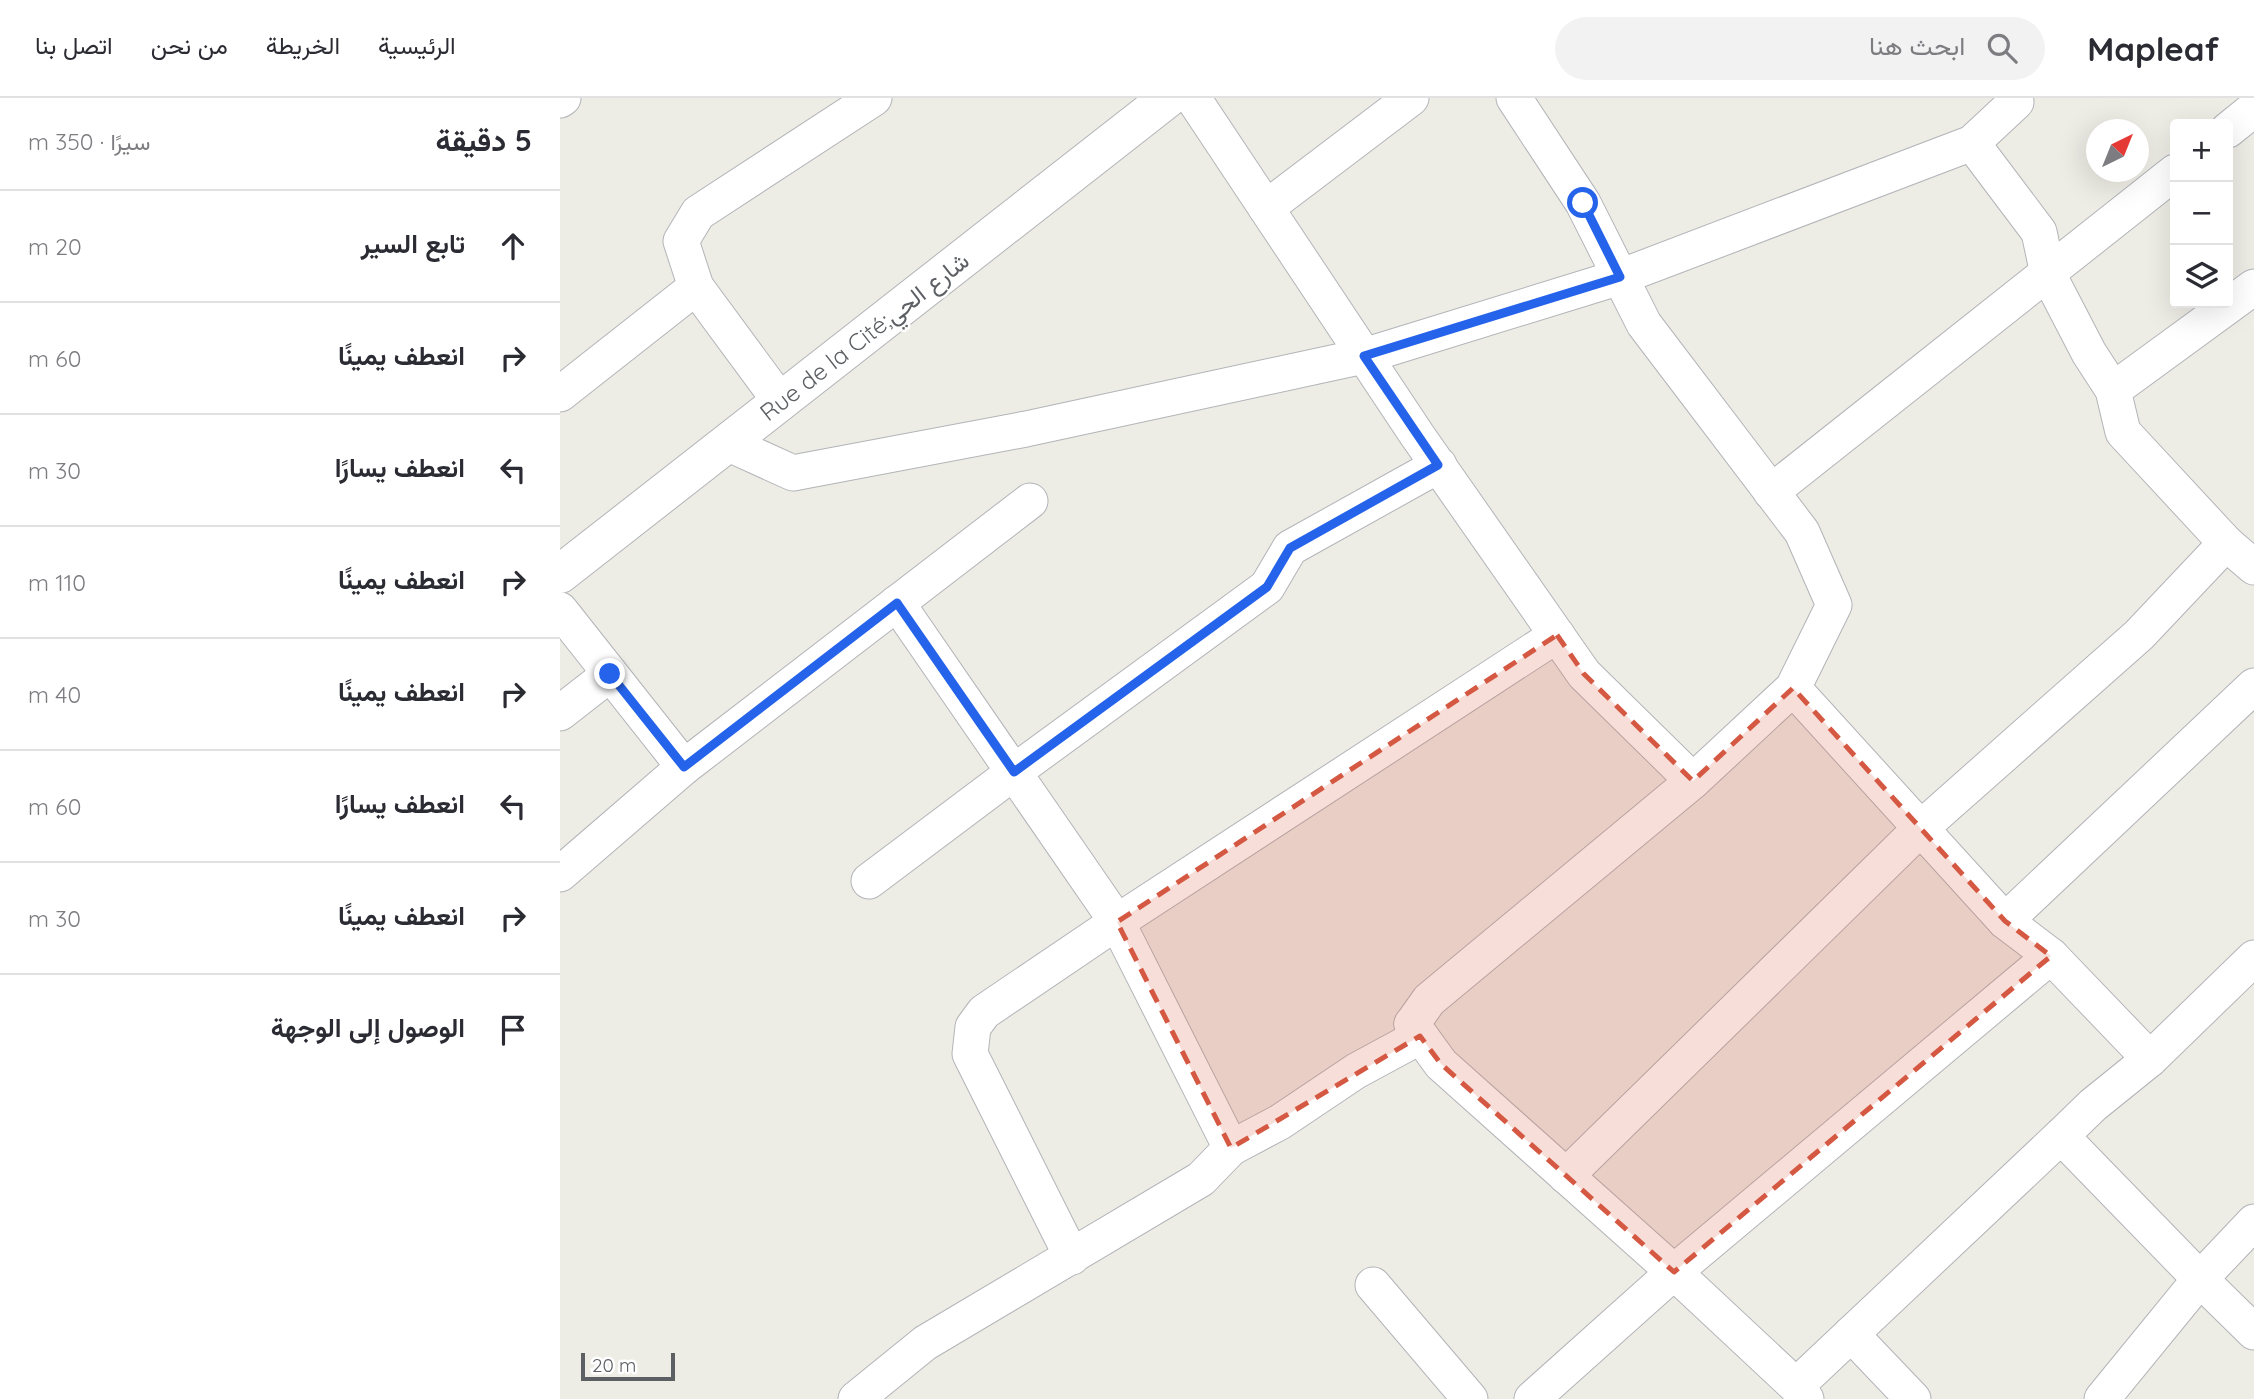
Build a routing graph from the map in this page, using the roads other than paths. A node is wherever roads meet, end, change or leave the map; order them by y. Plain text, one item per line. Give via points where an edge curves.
1 (874, 98) edge
2 (1193, 98) edge
3 (1411, 98) edge
4 (1514, 98) edge
5 (2013, 98) edge
6 (1155, 102) edge
7 (2254, 109) edge
8 (2233, 126) edge
9 (1972, 143) junction
10 (2170, 176) edge
11 (1266, 208) junction
12 (2048, 274) junction
13 (1620, 277) junction
14 (696, 287) junction
15 (2254, 287) edge
16 (1364, 356) junction
17 (2113, 390) junction
18 (560, 394) edge
19 (780, 401) junction
20 (727, 443) junction
21 (1438, 465) junction
22 (1771, 492) junction
23 (1030, 501) dead end
24 (2226, 543) junction
25 (2254, 567) edge
26 (560, 574) edge
27 (897, 603) junction
28 (560, 610) edge
29 (1557, 635) junction
30 (610, 674) junction
31 (2254, 687) edge
32 (1793, 688) junction
33 (560, 713) edge
34 (684, 767) junction
35 (1014, 772) junction
36 (1693, 780) junction
37 (1921, 828) junction
38 (560, 874) edge
39 (869, 881) dead end
40 (2005, 921) junction
41 (1117, 922) junction
42 (2051, 956) junction
43 (2254, 958) edge
44 (1412, 1024) junction
45 (2150, 1059) junction
46 (2061, 1136) junction
47 (1231, 1148) junction
48 (1566, 1176) junction
49 (2254, 1222) edge
50 (1072, 1257) junction
51 (1674, 1272) junction
52 (2200, 1279) junction
53 (1373, 1285) dead end
54 (2254, 1332) edge
55 (1851, 1335) junction
56 (1801, 1392) edge
57 (856, 1399) edge
58 (1470, 1399) edge
59 (1532, 1399) edge
60 (1913, 1399) edge
61 (2102, 1399) edge

1 - 14 street via 698,213 681,242
2 - 11 street
3 - 11 street
4 - 13 street via 1583,203
5 - 9 street via 2015,102
6 - 19 street, Rue de la Cité;شارع الحي
7 - 8 street
9 - 12 street via 2039,232
9 - 13 street
10 - 12 street
11 - 16 street
12 - 17 street
12 - 22 street
13 - 16 street
13 - 22 street via 1644,324
14 - 18 street
14 - 19 street
15 - 17 street
16 - 20 street via 1026,429 793,473
16 - 21 street
17 - 24 street via 2123,432
19 - 20 street, Rue de la Cité;شارع الحي
20 - 26 street, Rue de la Cité;شارع الحي
21 - 29 street
21 - 35 street via 1290,548 1267,587
22 - 32 street via 1802,532 1834,605
23 - 27 street
24 - 25 street
24 - 37 street via 2139,635
27 - 34 street
27 - 35 street
28 - 30 street
29 - 36 street via 1584,674
29 - 41 street
30 - 33 street
30 - 34 street
31 - 40 street
32 - 36 street
32 - 37 street
34 - 38 street
35 - 39 street
35 - 41 street
36 - 44 street via 1429,1000
37 - 40 street
37 - 48 street
40 - 42 street
41 - 47 street
41 - 50 street via 984,1012 973,1027 971,1040 970,1054
42 - 45 street
42 - 51 street
43 - 45 street
44 - 47 street via 1417,1038
44 - 48 street via 1441,1064
45 - 46 street
46 - 52 street
46 - 55 street
47 - 50 street via 1201,1179
48 - 51 street
49 - 52 street
50 - 57 street via 925,1343
51 - 56 street
51 - 59 street
52 - 54 street
52 - 61 street
53 - 58 street
55 - 56 street
55 - 60 street

